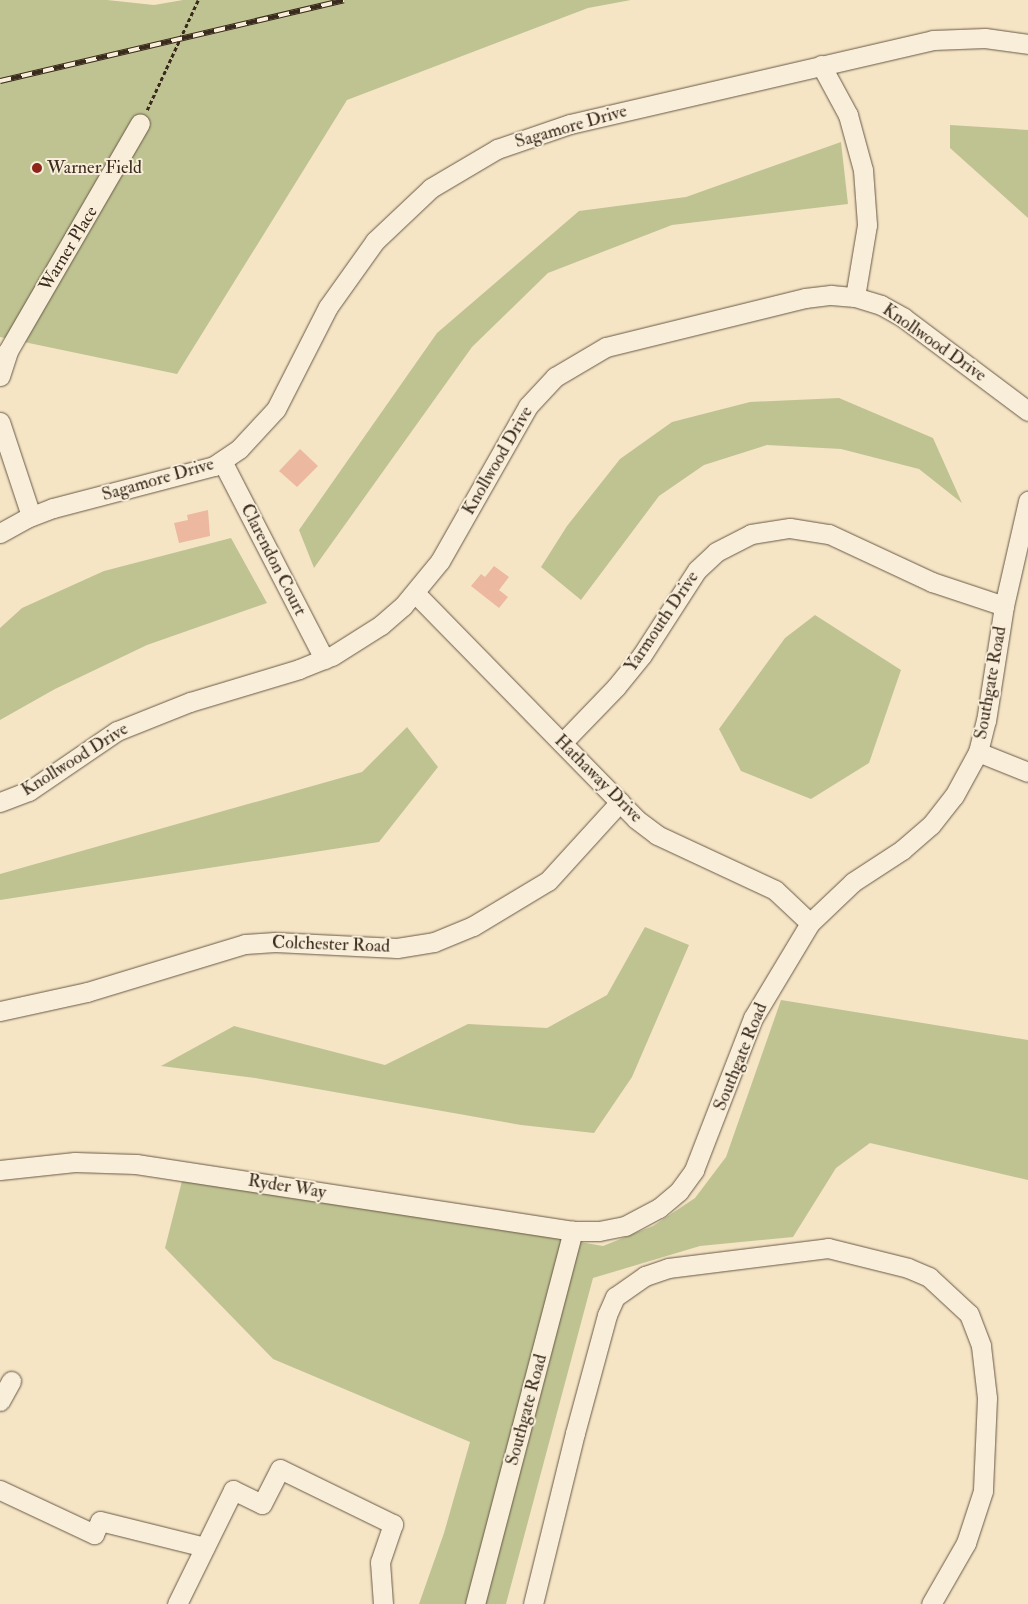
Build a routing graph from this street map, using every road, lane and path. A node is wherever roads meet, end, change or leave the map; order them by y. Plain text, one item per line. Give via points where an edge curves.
1 (198, 0) edge
2 (1028, 44) edge
3 (821, 65) junction
4 (140, 123) joint
5 (854, 297) junction
6 (0, 376) edge
7 (1028, 411) edge
8 (0, 422) edge
9 (222, 461) junction
10 (1028, 501) edge
11 (31, 516) junction
12 (0, 534) edge
13 (415, 593) junction
14 (1004, 606) junction
15 (324, 659) junction
16 (562, 743) junction
17 (978, 752) junction
18 (1028, 772) edge
19 (0, 802) edge
20 (620, 802) junction
21 (810, 923) junction
22 (0, 1011) edge
23 (0, 1170) edge
24 (573, 1231) junction
25 (11, 1381) dead end
26 (0, 1401) edge
27 (0, 1490) edge
28 (205, 1547) junction
29 (177, 1604) edge
30 (382, 1604) edge
31 (475, 1604) edge
32 (533, 1604) edge
33 (931, 1604) edge

1 - 4 path via 162,83
2 - 3 street, Sagamore Drive via 985,38 942,39
3 - 5 street via 848,116 863,170 867,226
3 - 9 street, Sagamore Drive via 542,132 497,149 463,167 416,200 375,240 328,307 276,408 253,437
4 - 6 street, Warner Place via 8,352
5 - 7 street, Knollwood Drive via 882,305 904,318
5 - 13 street, Knollwood Drive via 831,294 804,298 625,340 571,365 541,391 516,422 455,536
8 - 11 street
9 - 11 street, Sagamore Drive via 189,475
9 - 15 street, Clarendon Court
10 - 14 street, Southgate Road
11 - 12 street, Sagamore Drive
13 - 15 street, Knollwood Drive via 381,625
13 - 16 street, Hathaway Drive
14 - 16 street, Yarmouth Drive via 932,582 829,534 790,528 751,534 716,552 697,570 637,661
14 - 17 street, Southgate Road
15 - 19 street, Knollwood Drive via 190,702 117,731 29,791
16 - 20 street, Hathaway Drive
17 - 18 street
17 - 21 street, Southgate Road via 954,796 930,825 902,850 853,882
20 - 21 street, Hathaway Drive via 657,836 775,890
20 - 22 street, Colchester Road via 548,881 473,926 434,942 398,948 275,942 245,944 86,992
21 - 24 street, Southgate Road via 752,1018 701,1156 687,1181 660,1208 637,1221 612,1229
23 - 24 street, Ryder Way via 76,1162 136,1164
24 - 31 street, Southgate Road
25 - 26 street
27 - 28 street via 94,1534 100,1521
28 - 29 street
28 - 30 street via 233,1490 262,1504 280,1469 393,1524 380,1562
32 - 33 street via 577,1424 607,1315 615,1297 628,1285 668,1268 828,1248 908,1268 929,1277 969,1314 981,1346 987,1398 984,1491 966,1543

